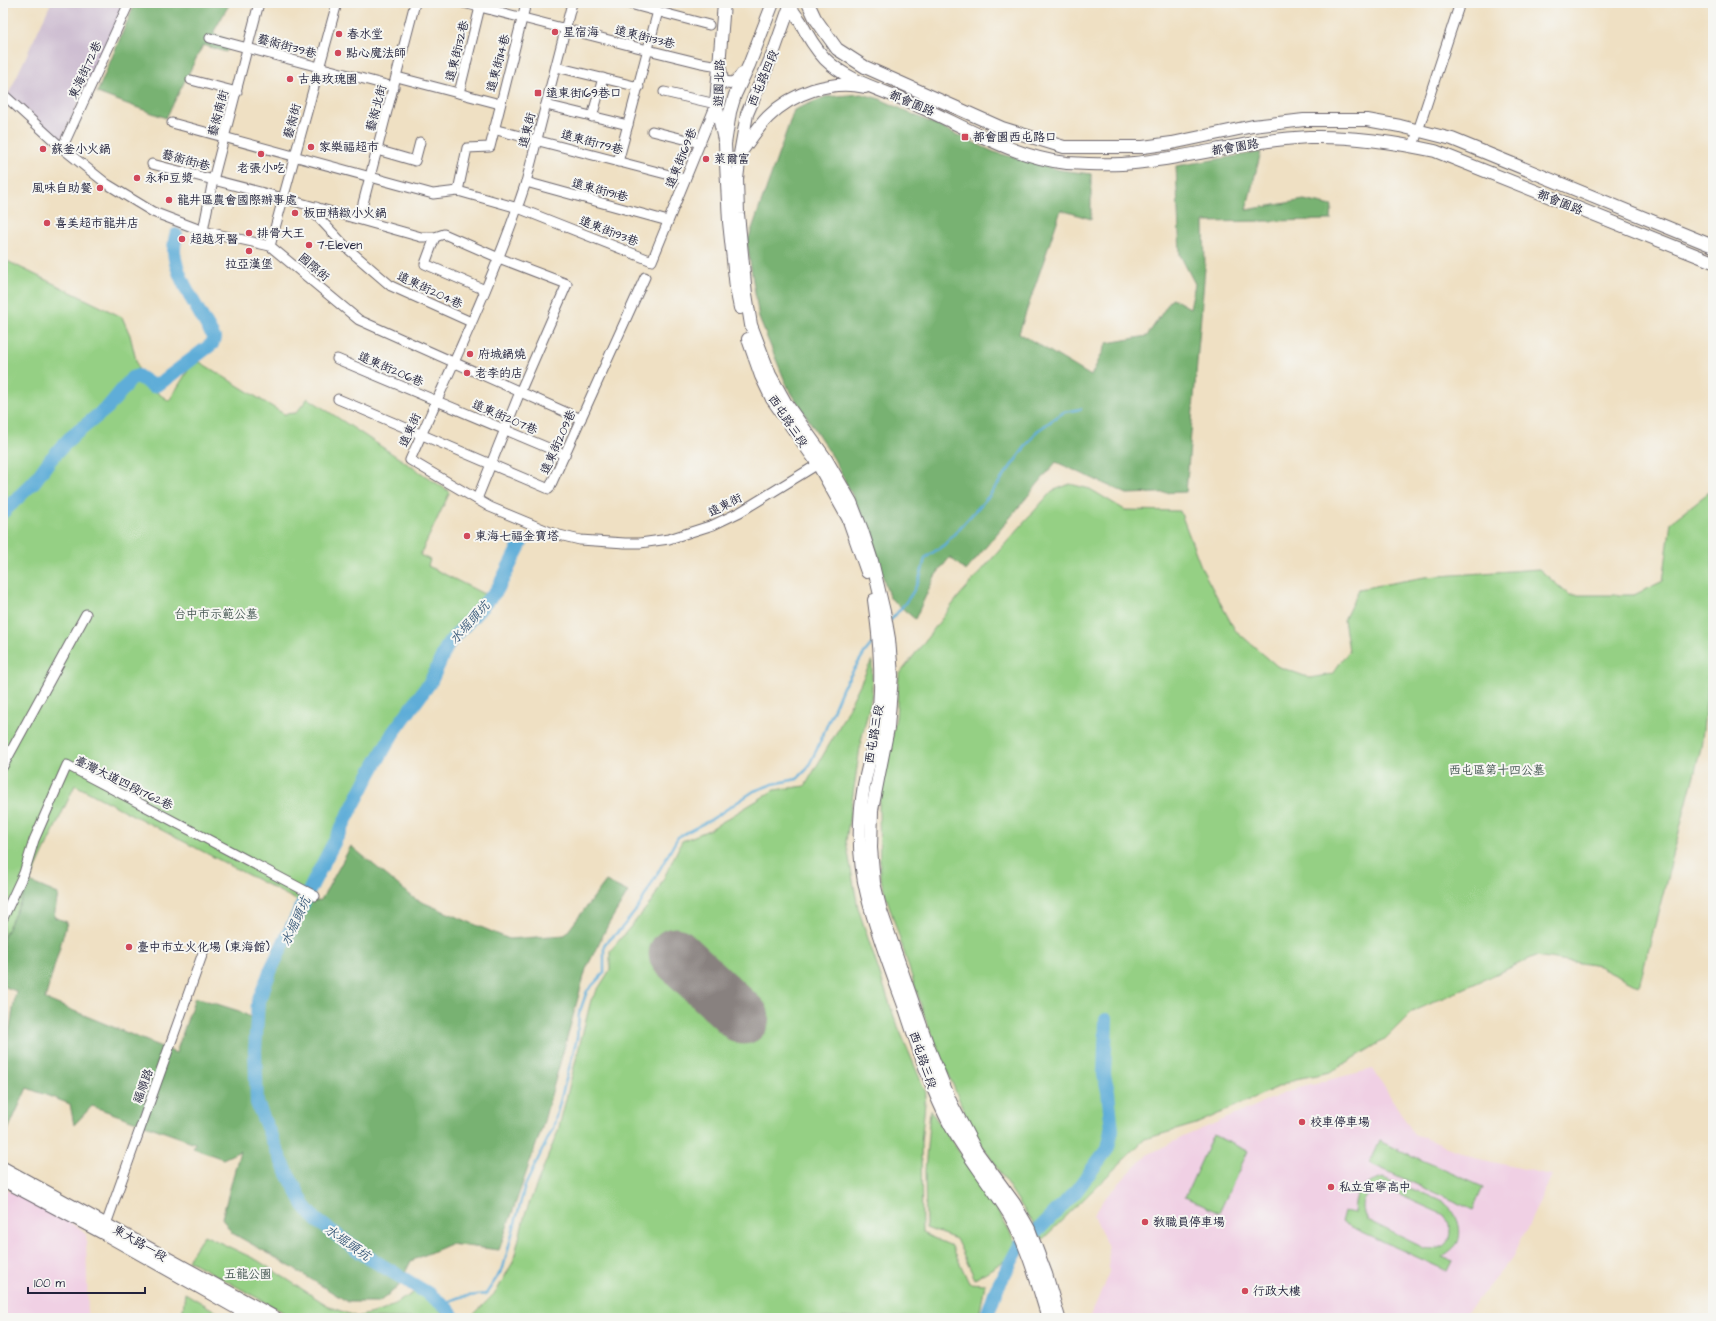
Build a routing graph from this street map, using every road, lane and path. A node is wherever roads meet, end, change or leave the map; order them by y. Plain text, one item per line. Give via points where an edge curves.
1 (129, 3) edge
2 (259, 3) edge
3 (338, 3) edge
4 (415, 3) edge
5 (463, 3) edge
6 (526, 3) edge
7 (572, 3) edge
8 (626, 3) edge
9 (724, 3) edge
10 (773, 3) edge
11 (808, 3) edge
12 (1460, 3) edge
13 (790, 4) edge
14 (480, 7) junction
15 (658, 11) junction
16 (522, 18) junction
17 (709, 25) dead end
18 (565, 29) junction
19 (210, 38) dead end
20 (249, 48) junction
21 (648, 50) junction
22 (749, 65) junction
23 (719, 66) junction
24 (556, 67) junction
25 (320, 68) junction
26 (397, 77) junction
27 (603, 78) junction
28 (191, 80) dead end
29 (394, 87) junction
30 (639, 87) junction
31 (880, 90) junction
32 (237, 92) junction
33 (664, 92) dead end
34 (459, 93) junction
35 (3, 94) edge
36 (500, 104) junction
37 (716, 104) junction
38 (546, 105) junction
39 (592, 117) junction
40 (172, 123) dead end
41 (628, 125) junction
42 (493, 129) junction
43 (1417, 130) junction
44 (652, 131) dead end
45 (224, 137) junction
46 (537, 140) junction
47 (420, 142) dead end
48 (700, 143) junction
49 (726, 144) junction
50 (1413, 146) junction
51 (62, 148) junction
52 (377, 150) junction
53 (740, 154) junction
54 (295, 156) junction
55 (618, 162) junction
56 (152, 164) dead end
57 (370, 176) junction
58 (685, 179) junction
59 (213, 180) junction
60 (526, 182) junction
61 (458, 191) junction
62 (283, 198) junction
63 (316, 207) junction
64 (518, 208) junction
65 (359, 219) junction
66 (668, 221) junction
67 (203, 231) junction
68 (435, 237) junction
69 (270, 246) junction
70 (1713, 246) edge
71 (499, 258) junction
72 (1713, 262) edge
73 (645, 277) dead end
74 (485, 290) junction
75 (472, 322) junction
76 (337, 359) dead end
77 (454, 362) junction
78 (520, 392) junction
79 (338, 399) dead end
80 (436, 400) junction
81 (581, 419) junction
82 (505, 430) junction
83 (421, 436) junction
84 (565, 455) junction
85 (822, 461) junction
86 (491, 465) junction
87 (477, 499) junction
88 (86, 614) dead end
89 (3, 766) edge
90 (315, 896) dead end
91 (3, 918) edge
92 (205, 947) dead end
93 (3, 1168) edge
94 (3, 1180) edge
95 (57, 1203) junction
96 (105, 1228) junction
97 (254, 1318) edge
98 (276, 1318) edge
99 (1048, 1318) edge
100 (1059, 1318) edge

1 - 51 street, 東海街72巷
2 - 20 street, 藝術南街
3 - 25 street, 藝術街
4 - 26 street, 藝術北街
5 - 14 street
6 - 16 street, 遠東街114巷
7 - 18 street, 遠東街
8 - 15 street
9 - 23 street, 遊園北路
10 - 22 street, 西屯路四段
11 - 43 street, 都會園路 via 815,18 837,49 865,67 1002,128 1064,147 1143,147 1253,126 1304,120 1367,120
12 - 43 street
13 - 31 street, 都會園路 via 814,45 827,61 859,81
13 - 53 street, 西屯路四段 via 774,51 747,114
14 - 16 street, 遠東街132巷
14 - 34 street, 遠東街132巷
15 - 17 street
15 - 21 street
16 - 18 street, 遠東街132巷
16 - 36 street, 遠東街114巷
18 - 21 street, 遠東街133巷
18 - 24 street, 遠東街
19 - 20 street, 藝術街39巷
20 - 25 street, 藝術街39巷
20 - 32 street, 藝術南街
21 - 23 street, 遠東街133巷
21 - 30 street
22 - 23 street via 735,83 728,84 722,82
22 - 49 street, 西屯路四段 via 734,100
23 - 37 street, 遊園北路
24 - 27 street
24 - 38 street, 遠東街
25 - 29 street, 藝術街39巷
25 - 54 street, 藝術街
26 - 29 street, 藝術北街
26 - 34 street
27 - 30 street
27 - 39 street
28 - 32 street
29 - 52 street, 藝術北街
30 - 41 street
31 - 50 street, 都會園路 via 1002,145 1067,162 1132,164 1257,143 1309,138 1359,139
31 - 53 street via 848,85 817,89 802,94 778,107 766,118
32 - 45 street, 藝術南街
33 - 37 street
34 - 36 street
35 - 51 street, 國際街
36 - 42 street, 遠東街114巷
37 - 48 street, 遠東街169巷
37 - 49 street, 遊園北路
38 - 39 street
38 - 46 street, 遠東街
39 - 41 street
40 - 45 street
41 - 55 street
42 - 46 street, 遠東街179巷
42 - 61 street, 遠東街114巷 via 490,146 467,148
43 - 50 street
43 - 70 street, 都會園路 via 1452,139 1612,207
44 - 48 street
45 - 54 street
45 - 59 street, 藝術南街
46 - 55 street, 遠東街179巷
46 - 60 street, 遠東街
47 - 52 street via 415,161
48 - 58 street, 遠東街169巷
49 - 53 street
49 - 85 street, 西屯路三段 via 729,222 736,288 744,330 772,399
50 - 72 street, 都會園路 via 1435,151
51 - 67 street, 國際街 via 107,184 153,212
52 - 57 street, 藝術北街
53 - 85 street, 西屯路三段 via 737,179 738,214 751,325 778,388
54 - 57 street
54 - 62 street, 藝術街
55 - 58 street, 遠東街179巷
56 - 59 street, 藝術街1巷
57 - 61 street via 434,194
57 - 65 street, 藝術北街
58 - 66 street, 遠東街169巷
59 - 62 street, 藝術街1巷
59 - 67 street, 藝術南街
60 - 64 street, 遠東街
60 - 66 street, 遠東街191巷
61 - 64 street
62 - 63 street, 藝術街1巷
62 - 69 street, 藝術街
63 - 65 street, 藝術街1巷
63 - 75 street, 遠東街204巷 via 316,215 347,248 391,286
64 - 66 street, 遠東街193巷 via 652,261
64 - 71 street, 遠東街
65 - 68 street, 藝術街1巷 via 421,237
67 - 69 street, 國際街
68 - 71 street via 444,234
68 - 74 street via 425,264
69 - 77 street, 國際街 via 359,320
71 - 74 street, 遠東街
71 - 78 street via 567,284
73 - 81 street, 遠東街209巷
74 - 75 street, 遠東街
75 - 77 street, 遠東街
76 - 80 street, 遠東街206巷
77 - 78 street, 國際街
77 - 80 street, 遠東街
78 - 81 street, 國際街
78 - 82 street
79 - 83 street, 遠東街209巷
80 - 82 street, 遠東街207巷
80 - 83 street, 遠東街
81 - 84 street, 遠東街209巷
82 - 84 street, 遠東街207巷
82 - 86 street
83 - 86 street, 遠東街209巷
83 - 87 street, 遠東街 via 410,460
84 - 86 street, 遠東街209巷 via 549,489
85 - 87 street, 遠東街 via 740,512 713,525 684,535 640,543 595,542 565,537 490,507
85 - 99 street, 西屯路三段 via 848,518 866,568 877,621 882,676 877,726 864,786 861,819 863,878 867,896 933,1091 951,1126 1021,1236
85 - 100 street, 西屯路三段 via 851,502 862,530 872,562 889,639 892,675 888,728 872,810 871,848 874,883 881,911 928,1046 951,1103 976,1151 1014,1203 1029,1229
86 - 87 street
88 - 89 street
90 - 91 street, 臺灣大道四段1762巷 via 67,765 34,840 24,873
92 - 96 street, 福順路
93 - 95 street, 東大路一段
94 - 95 street, 東大路一段
95 - 96 street, 東大路一段
96 - 97 street, 東大路一段
96 - 98 street, 東大路一段

